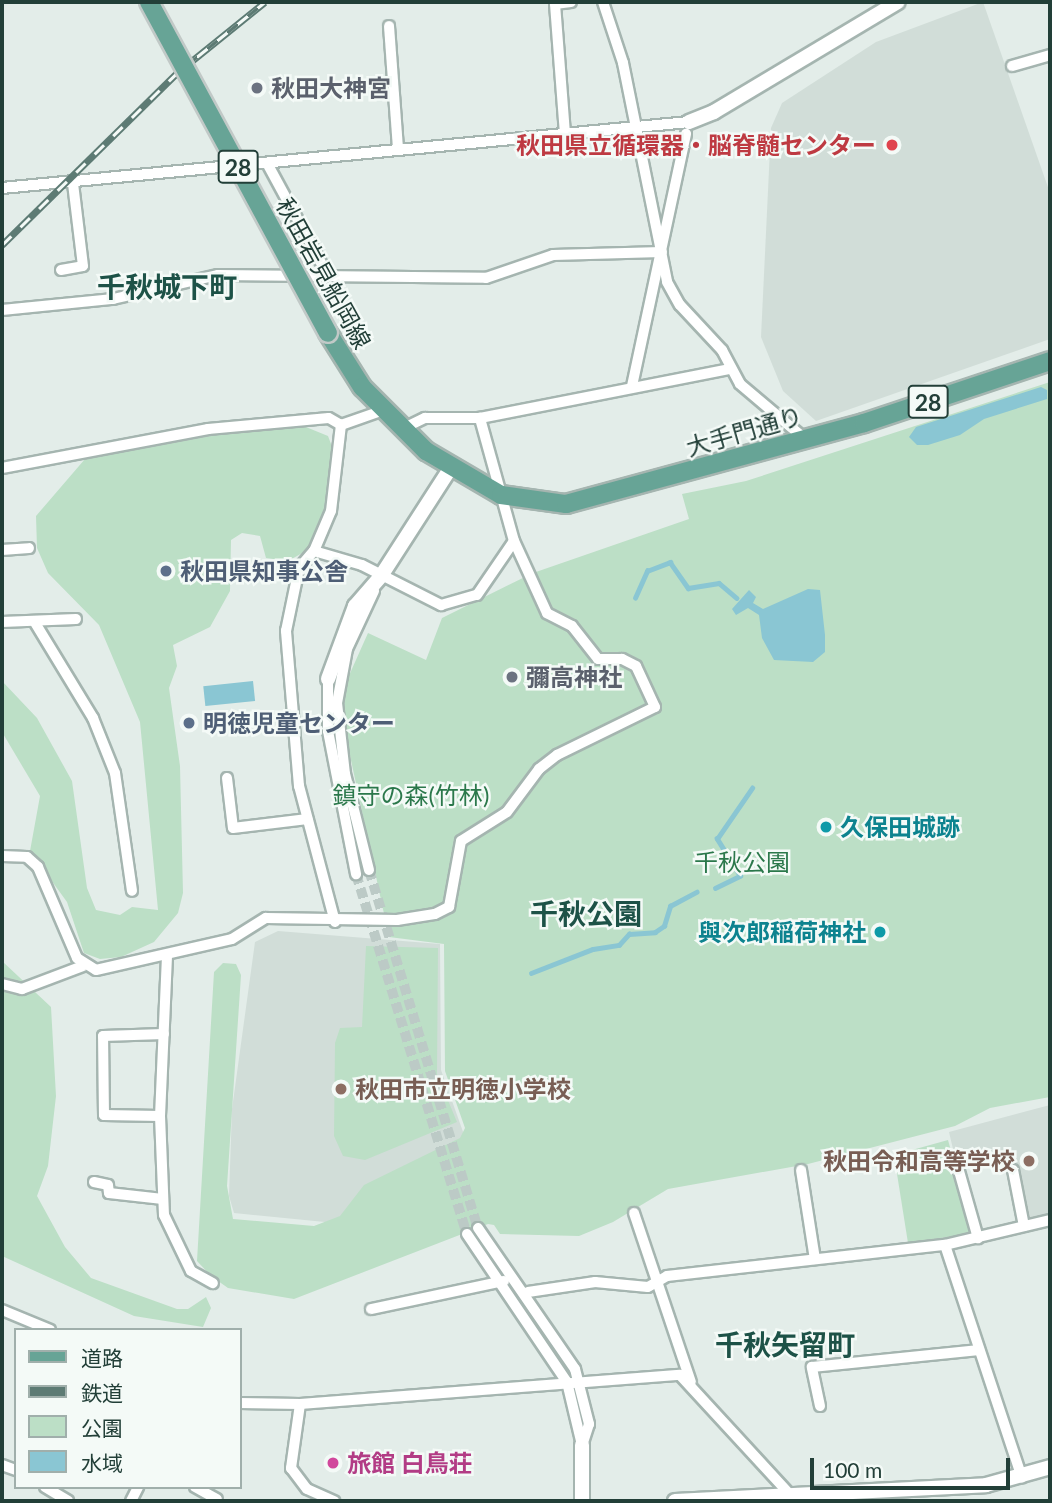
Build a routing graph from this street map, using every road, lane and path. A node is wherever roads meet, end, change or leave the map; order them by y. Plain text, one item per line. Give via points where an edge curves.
1 (149, 2) edge
2 (570, 2) edge
3 (603, 2) edge
4 (898, 2) edge
5 (389, 26) dead end
6 (1050, 55) edge
7 (1012, 66) dead end
8 (636, 128) junction
9 (687, 128) junction
10 (565, 135) junction
11 (398, 150) junction
12 (267, 163) junction
13 (73, 183) junction
14 (2, 188) edge
15 (662, 252) junction
16 (61, 271) dead end
17 (327, 274) junction
18 (2, 310) edge
19 (1050, 361) edge
20 (730, 369) junction
21 (632, 386) junction
22 (381, 411) junction
23 (480, 418) junction
24 (341, 425) junction
25 (400, 430) junction
26 (805, 439) junction
27 (2, 468) edge
28 (450, 469) junction
29 (501, 495) junction
30 (514, 541) junction
31 (29, 548) dead end
32 (2, 550) edge
33 (314, 551) junction
34 (381, 576) junction
35 (76, 619) dead end
36 (34, 621) junction
37 (2, 622) edge
38 (328, 678) joint
39 (227, 778) dead end
40 (307, 819) junction
41 (2, 856) edge
42 (369, 870) tunnel mouth
43 (356, 874) tunnel mouth
44 (132, 891) dead end
45 (335, 922) junction
46 (167, 956) junction
47 (83, 966) junction
48 (2, 984) edge
49 (164, 1034) junction
50 (160, 1115) junction
51 (802, 1170) dead end
52 (1013, 1170) dead end
53 (959, 1171) dead end
54 (94, 1182) dead end
55 (163, 1199) junction
56 (634, 1213) dead end
57 (1050, 1220) edge
58 (1024, 1226) junction
59 (478, 1227) tunnel mouth
60 (467, 1234) tunnel mouth
61 (978, 1238) junction
62 (946, 1245) junction
63 (815, 1259) junction
64 (505, 1281) junction
65 (213, 1283) dead end
66 (654, 1283) junction
67 (528, 1292) dead end
68 (371, 1309) dead end
69 (2, 1310) edge
70 (45, 1328) edge
71 (979, 1350) junction
72 (567, 1382) junction
73 (580, 1382) junction
74 (691, 1382) junction
75 (242, 1403) edge
76 (300, 1404) junction
77 (820, 1406) dead end
78 (582, 1445) junction
79 (1050, 1467) edge
80 (1021, 1478) junction
81 (48, 1489) edge
82 (199, 1489) edge
83 (792, 1497) junction
84 (217, 1499) dead end
85 (68, 1501) edge
86 (334, 1501) edge
87 (582, 1501) edge
88 (675, 1501) edge

1 - 22 main road, 秋田岩見船岡線 / 28, bridge via 328,333
2 - 10 street via 555,4
3 - 8 street
4 - 9 street
5 - 11 street
6 - 7 street
8 - 9 street
8 - 10 street
8 - 15 street
9 - 15 street
10 - 11 street
11 - 12 street
12 - 13 street
12 - 17 street
13 - 14 street
13 - 16 street via 83,266
15 - 17 street via 553,255 486,278
15 - 20 street via 667,282 680,305 722,350
15 - 21 street
17 - 18 street via 206,276 113,299
19 - 26 main road, 大手門通り / 28
20 - 21 street
20 - 26 street via 740,384
21 - 23 street
22 - 24 street
22 - 25 main road, 秋田岩見船岡線 / 28
23 - 25 street via 425,418
23 - 29 street
24 - 27 street via 329,418 267,421
24 - 33 street via 331,511
25 - 28 main road, 秋田岩見船岡線 / 28
26 - 29 main road, 大手門通り / 28 via 566,504
28 - 29 main road, 大手門通り / 28
28 - 34 street
29 - 30 street
30 - 34 street via 477,595 441,605
30 - 45 street via 547,613 572,626 598,659 622,659 636,666 655,707 557,755 539,769 507,812 461,841 449,906 435,914 397,920
31 - 32 street
33 - 34 street
33 - 40 street via 299,568 286,631 294,747
34 - 38 street via 355,606
34 - 42 street via 346,649 337,703 345,774
35 - 36 street
36 - 37 street
36 - 44 street via 93,718 115,773
38 - 43 street via 328,731
39 - 40 street via 233,828
40 - 45 street
41 - 47 street via 27,857 38,867
45 - 46 street via 267,918 232,939
46 - 47 street via 117,968
46 - 49 street
47 - 48 street via 22,989
49 - 50 street
49 - 50 street via 103,1036 104,1115
50 - 55 street
51 - 63 street
52 - 58 street
53 - 61 street
54 - 55 street via 108,1185 109,1194
55 - 65 street via 164,1215 191,1271
56 - 66 street
57 - 58 street
58 - 61 street
59 - 64 street
60 - 64 street
61 - 62 street
62 - 63 street
62 - 71 street
63 - 66 street via 667,1276
64 - 68 street
64 - 72 street
64 - 73 street
66 - 67 street via 648,1287 594,1282
66 - 74 street
69 - 70 street
71 - 77 street via 812,1367
71 - 80 street
72 - 73 street
72 - 76 street
72 - 78 street
73 - 74 street via 668,1373
73 - 78 street via 589,1424
74 - 83 street
75 - 76 street
76 - 86 street via 291,1468 307,1489
78 - 87 street
79 - 80 street
80 - 83 street via 986,1485
81 - 85 street
82 - 84 street
83 - 88 street

